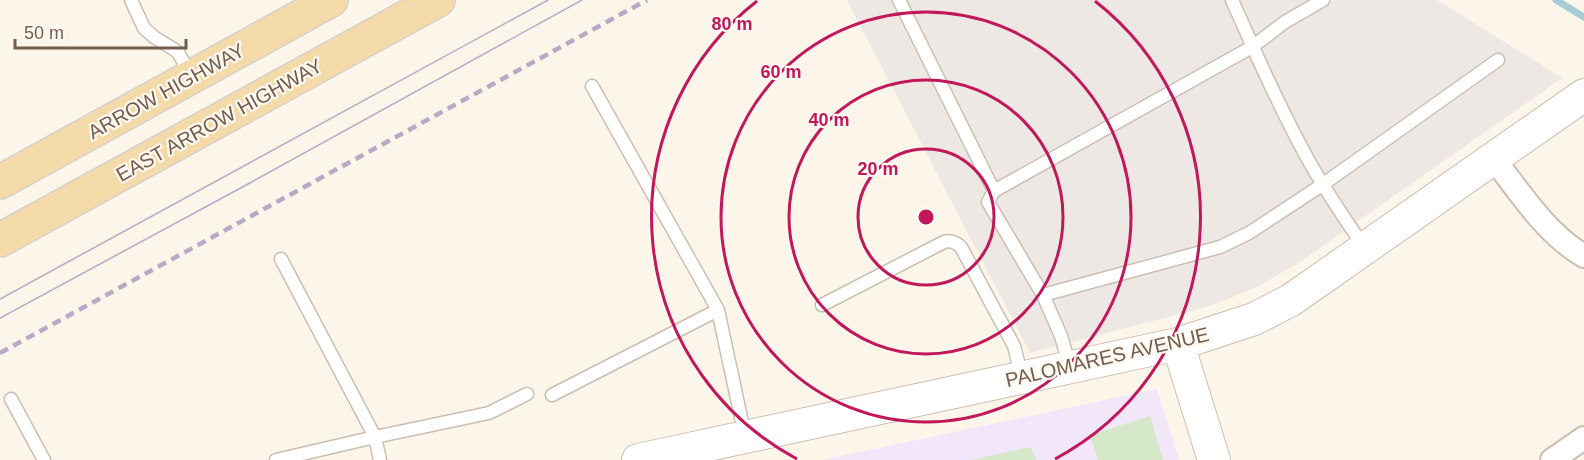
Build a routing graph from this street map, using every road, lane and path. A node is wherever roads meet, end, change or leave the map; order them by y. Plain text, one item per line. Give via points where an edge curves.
1 (131, 0) edge
2 (332, 0) edge
3 (438, 0) edge
4 (899, 0) edge
5 (1232, 0) edge
6 (1323, 0) edge
7 (1252, 47) junction
8 (1498, 60) dead end
9 (192, 77) junction
10 (592, 86) dead end
11 (1584, 95) edge
12 (1493, 158) junction
13 (0, 182) edge
14 (1322, 185) junction
15 (994, 191) junction
16 (0, 240) edge
17 (1364, 248) junction
18 (1584, 256) edge
19 (280, 259) dead end
20 (1043, 295) junction
21 (822, 305) dead end
22 (718, 310) junction
23 (1178, 344) junction
24 (1070, 367) junction
25 (1022, 378) junction
26 (527, 394) dead end
27 (552, 395) dead end
28 (10, 399) dead end
29 (375, 437) junction
30 (745, 437) junction
31 (1584, 438) edge
32 (44, 460) edge
33 (276, 460) edge
34 (380, 460) edge
35 (638, 460) edge
36 (1214, 460) edge
37 (1552, 460) edge

1 - 9 lane via 144,28 178,52
2 - 9 main road, ARROW HIGHWAY
3 - 16 main road, EAST ARROW HIGHWAY
4 - 15 lane
5 - 7 lane
6 - 7 lane
7 - 14 lane
7 - 15 lane
8 - 14 lane
9 - 13 main road, ARROW HIGHWAY
10 - 22 lane
11 - 12 street, PALOMARES AVENUE
12 - 17 street, PALOMARES AVENUE
12 - 18 street via 1546,225
14 - 17 lane
14 - 20 lane via 1250,232 1220,246
15 - 20 lane via 987,202
17 - 23 street, PALOMARES AVENUE via 1291,300 1254,319
19 - 29 lane
20 - 24 lane
21 - 25 lane via 949,240 961,246 1014,346
22 - 27 lane
22 - 30 lane
23 - 24 street, PALOMARES AVENUE
23 - 36 street
24 - 25 street, PALOMARES AVENUE
25 - 30 street, PALOMARES AVENUE
26 - 29 lane via 489,413
28 - 32 lane
29 - 33 lane
29 - 34 lane
30 - 35 street, PALOMARES AVENUE
31 - 37 street

